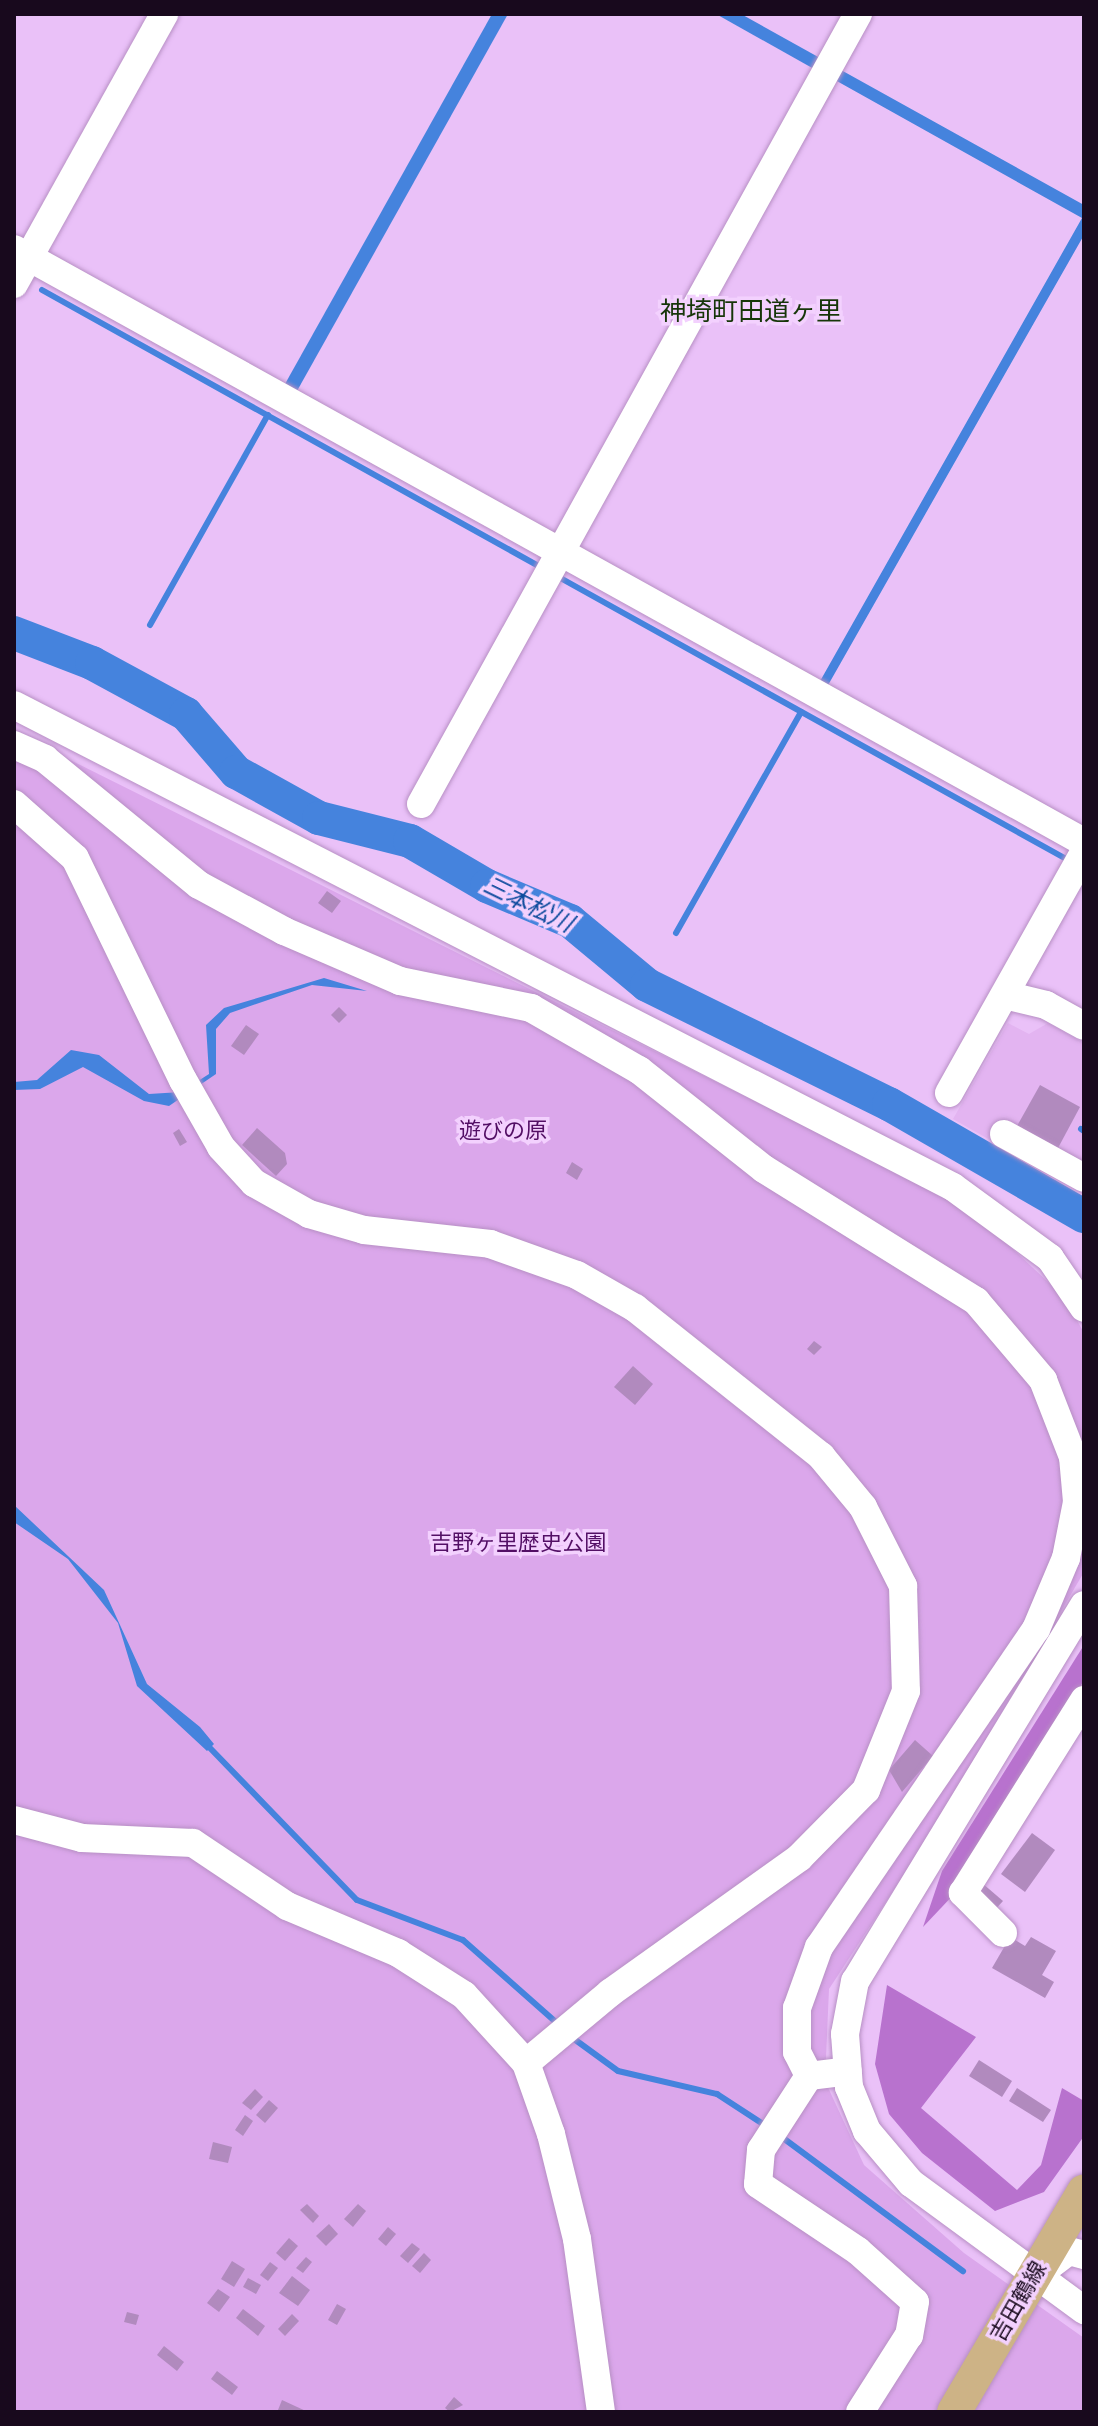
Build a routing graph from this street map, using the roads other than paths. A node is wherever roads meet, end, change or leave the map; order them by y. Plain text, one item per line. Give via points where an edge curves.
1 (164, 14) edge
2 (858, 14) edge
3 (21, 253) edge
4 (14, 284) edge
5 (549, 564) junction
6 (14, 705) edge
7 (14, 745) edge
8 (14, 804) edge
9 (421, 804) dead end
10 (1081, 855) edge
11 (1005, 995) junction
12 (1084, 1026) edge
13 (949, 1093) dead end
14 (1004, 1134) dead end
15 (1084, 1178) edge
16 (1084, 1308) edge
17 (1084, 1605) edge
18 (1084, 1700) edge
19 (14, 1820) edge
20 (1003, 1933) dead end
21 (526, 2063) junction
22 (848, 2071) junction
23 (809, 2076) junction
24 (1084, 2191) edge
25 (1084, 2255) edge
26 (1036, 2275) junction
27 (1084, 2310) edge
28 (601, 2412) edge
29 (860, 2412) edge
30 (954, 2412) edge

1 - 3 street
2 - 5 street
3 - 4 street
3 - 5 street
5 - 9 street
5 - 10 street
6 - 16 street via 953,1187 1050,1258
7 - 23 street via 45,759 199,885 284,931 400,981 531,1008 627,1063 764,1169 976,1301 1043,1380 1073,1457 1077,1502 1052,1600 819,1947 797,2008 797,2052
8 - 21 street via 75,858 183,1080 221,1147 254,1183 309,1214 364,1230 490,1244 577,1275 635,1308 821,1456 863,1507 903,1586 906,1691 866,1790 799,1858 610,1993
10 - 11 street
11 - 12 street via 1046,1005
11 - 13 street
14 - 15 street
17 - 22 street via 855,1981 845,2034
18 - 20 street via 963,1893
19 - 21 street via 82,1838 193,1843 220,1855 287,1906 431,1970 464,1995
21 - 28 street via 577,2239
22 - 23 street
22 - 26 street via 867,2131 911,2183
23 - 29 street via 761,2150 758,2184 858,2251 915,2302 909,2335
24 - 26 main road, 吉田鶴線
25 - 26 street via 1069,2251
26 - 27 street
26 - 30 main road, 吉田鶴線

